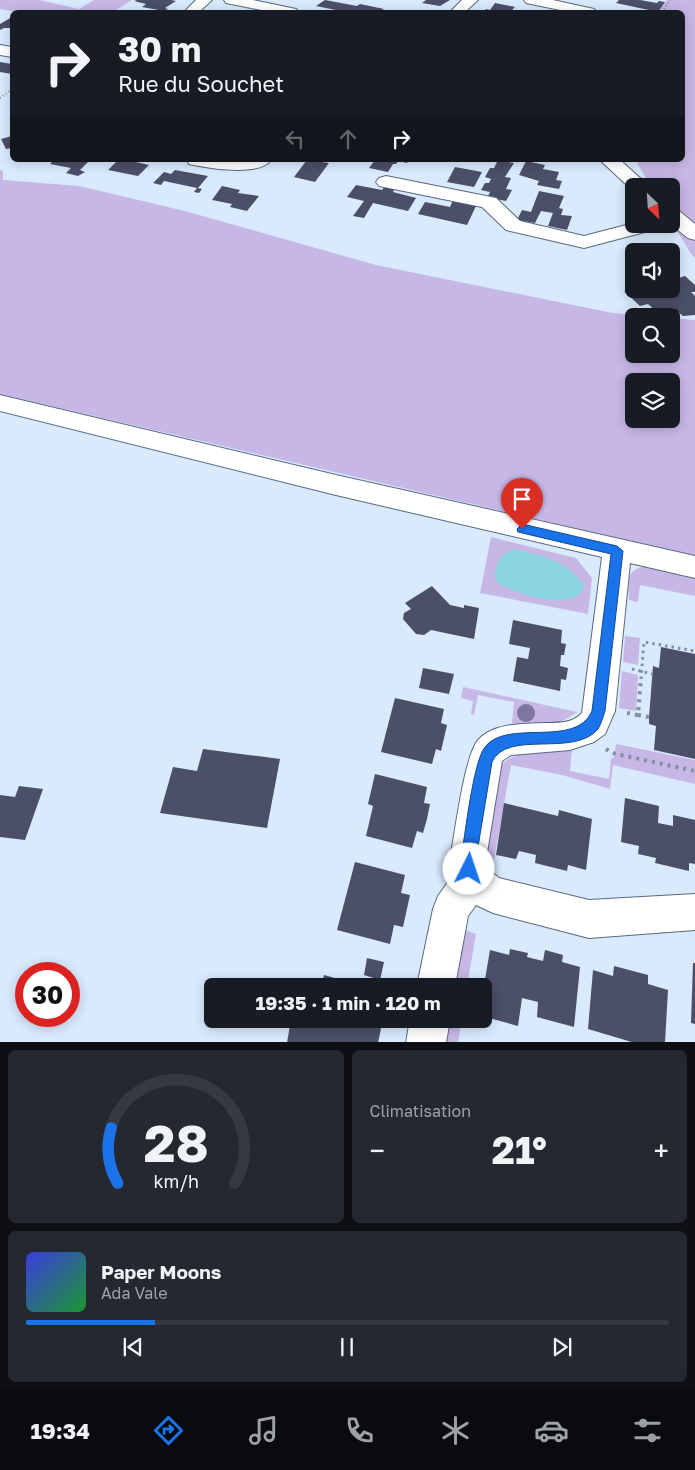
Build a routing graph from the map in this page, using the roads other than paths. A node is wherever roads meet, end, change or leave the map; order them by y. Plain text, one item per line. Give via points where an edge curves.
1 (205, 0) edge
2 (231, 0) edge
3 (471, 0) edge
4 (531, 0) edge
5 (192, 10) edge
6 (281, 10) edge
7 (459, 10) edge
8 (579, 10) edge
9 (209, 162) edge
10 (256, 162) edge
11 (611, 162) edge
12 (630, 178) edge
13 (386, 182) dead end
14 (680, 222) edge
15 (625, 231) edge
16 (695, 234) edge
17 (0, 403) edge
18 (617, 551) junction
19 (695, 567) edge
20 (472, 880) junction
21 (695, 912) edge
22 (438, 978) edge

1 - 5 street
2 - 6 street
3 - 7 street
4 - 8 street
9 - 10 street via 234,166
11 - 12 street
13 - 15 street via 418,180 490,202 513,226 584,242
14 - 16 street
17 - 18 street
18 - 19 street
18 - 20 street via 599,711 593,724 584,732 502,743 490,750 485,762 468,859
20 - 21 street via 493,895 589,920
20 - 22 street via 451,909

